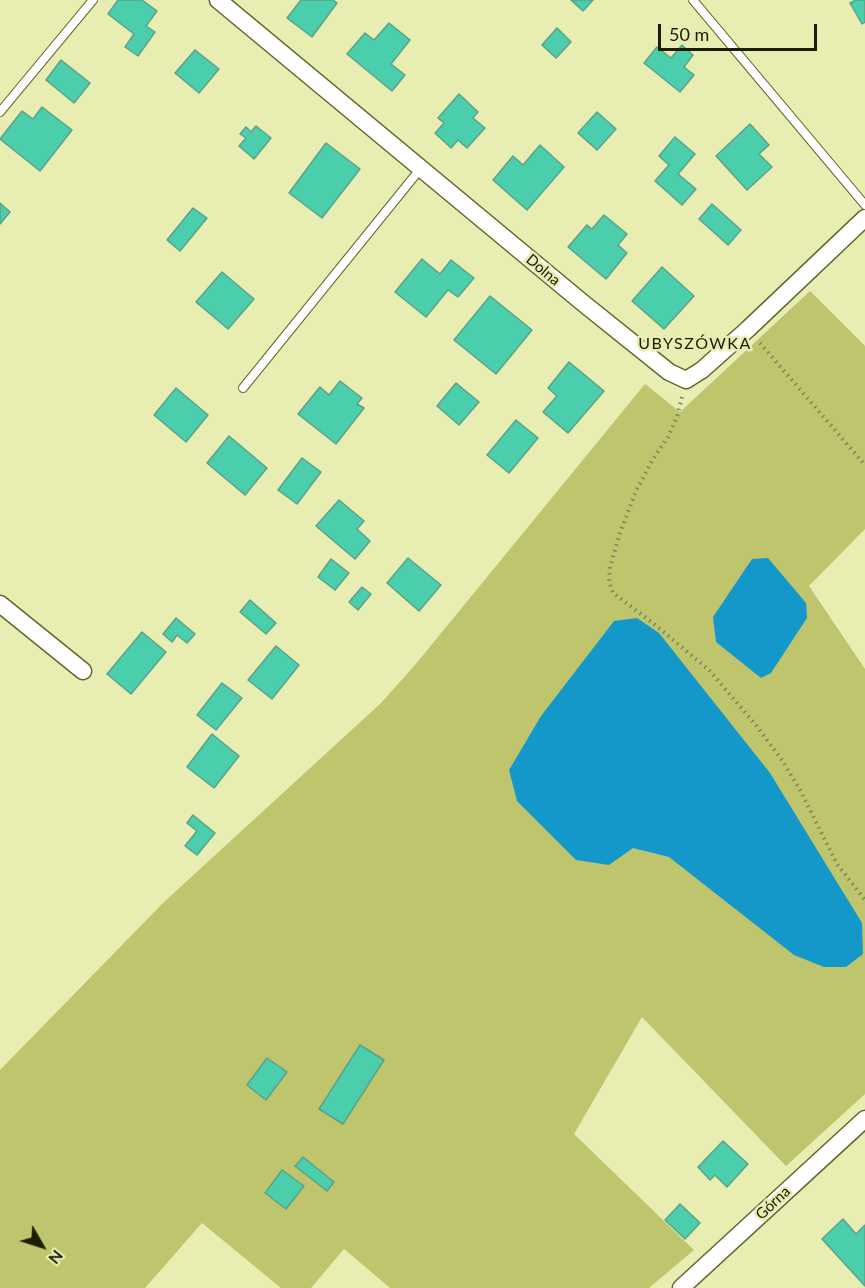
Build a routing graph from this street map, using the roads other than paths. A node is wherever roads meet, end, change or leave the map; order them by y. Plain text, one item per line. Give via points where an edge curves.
1 (93, 0) edge
2 (218, 0) edge
3 (693, 0) edge
4 (0, 112) edge
5 (421, 168) junction
6 (865, 205) edge
7 (865, 218) edge
8 (243, 388) dead end
9 (0, 604) edge
10 (83, 671) dead end
11 (865, 1119) edge
12 (681, 1288) edge

1 - 4 lane
2 - 5 street, Dolna
3 - 6 lane
5 - 7 street, Dolna via 669,372 686,380 748,330
5 - 8 lane
9 - 10 street
11 - 12 street, Górna

